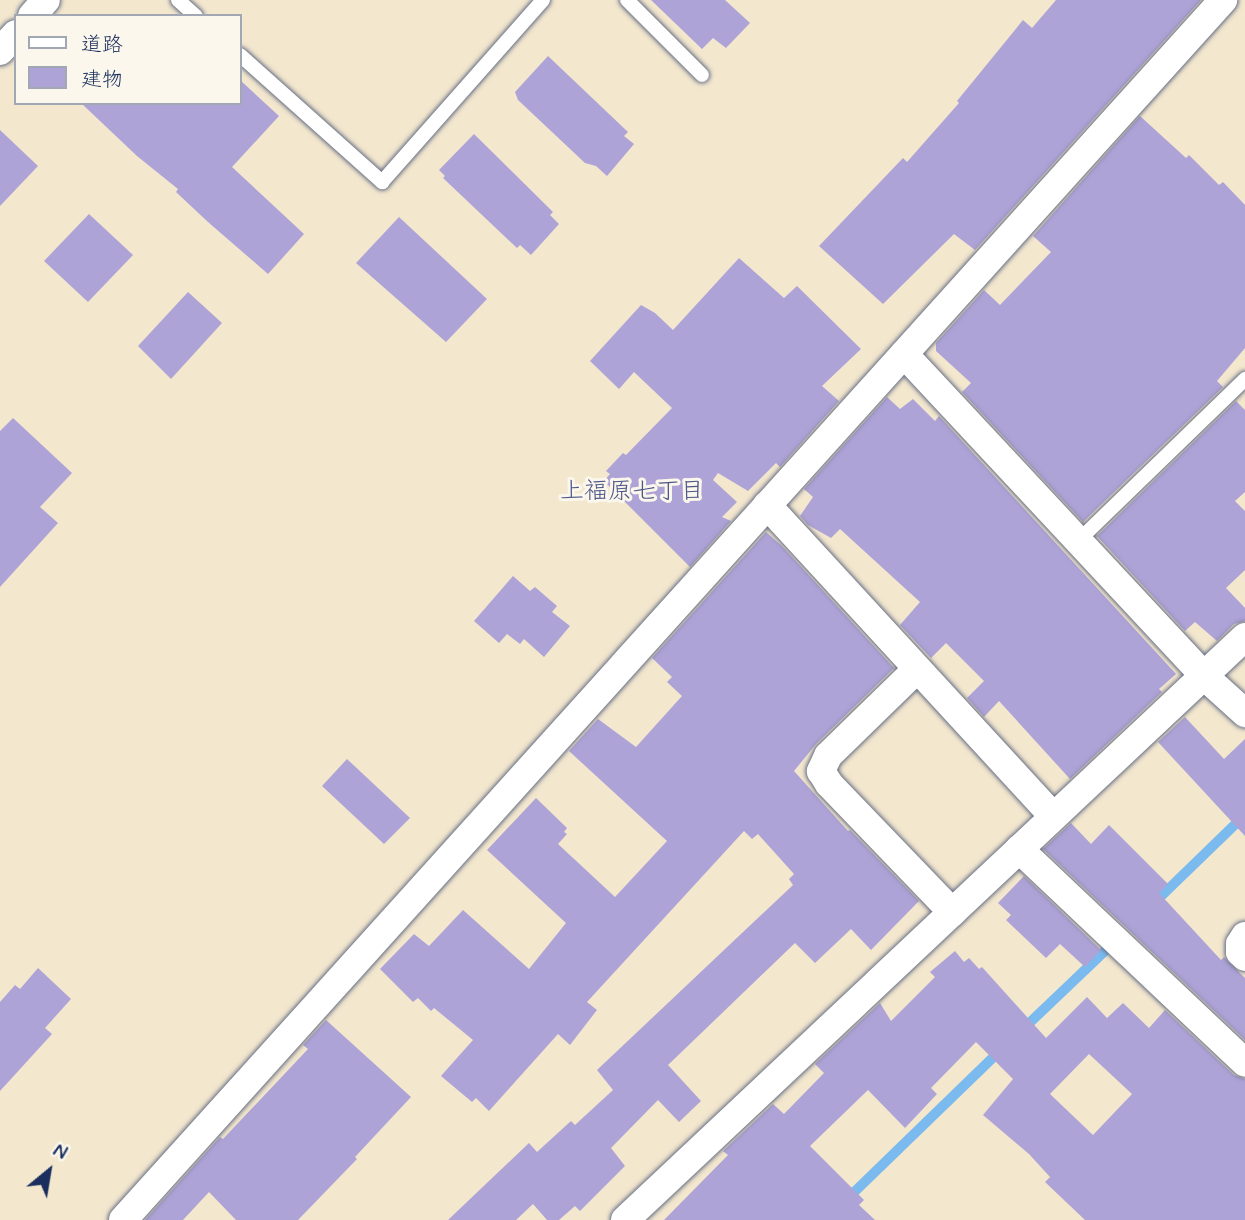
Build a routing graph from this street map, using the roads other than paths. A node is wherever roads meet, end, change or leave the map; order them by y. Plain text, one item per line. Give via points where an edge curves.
1 (46, 0) edge
2 (178, 0) edge
3 (543, 0) edge
4 (627, 0) edge
5 (1223, 0) edge
6 (34, 14) edge
7 (194, 14) edge
8 (14, 36) edge
9 (0, 51) edge
10 (242, 57) edge
11 (702, 75) dead end
12 (904, 354) junction
13 (1245, 379) edge
14 (767, 505) junction
15 (1078, 541) junction
16 (1245, 636) edge
17 (917, 669) junction
18 (1203, 675) junction
19 (1245, 713) edge
20 (1053, 816) junction
21 (1019, 849) junction
22 (952, 912) junction
23 (1245, 936) edge
24 (1245, 957) edge
25 (1245, 1063) edge
26 (123, 1220) edge
27 (625, 1220) edge

1 - 6 street
2 - 7 lane
3 - 10 lane via 382,181
4 - 11 lane
5 - 12 street
8 - 9 street
12 - 14 street
12 - 15 street
13 - 15 lane
14 - 17 street
14 - 26 street
15 - 18 street
16 - 18 street
17 - 20 street
17 - 22 street via 828,756 821,771
18 - 19 street
18 - 20 street
20 - 21 street
21 - 22 street
21 - 25 street
22 - 27 street
23 - 24 street via 1240,944

